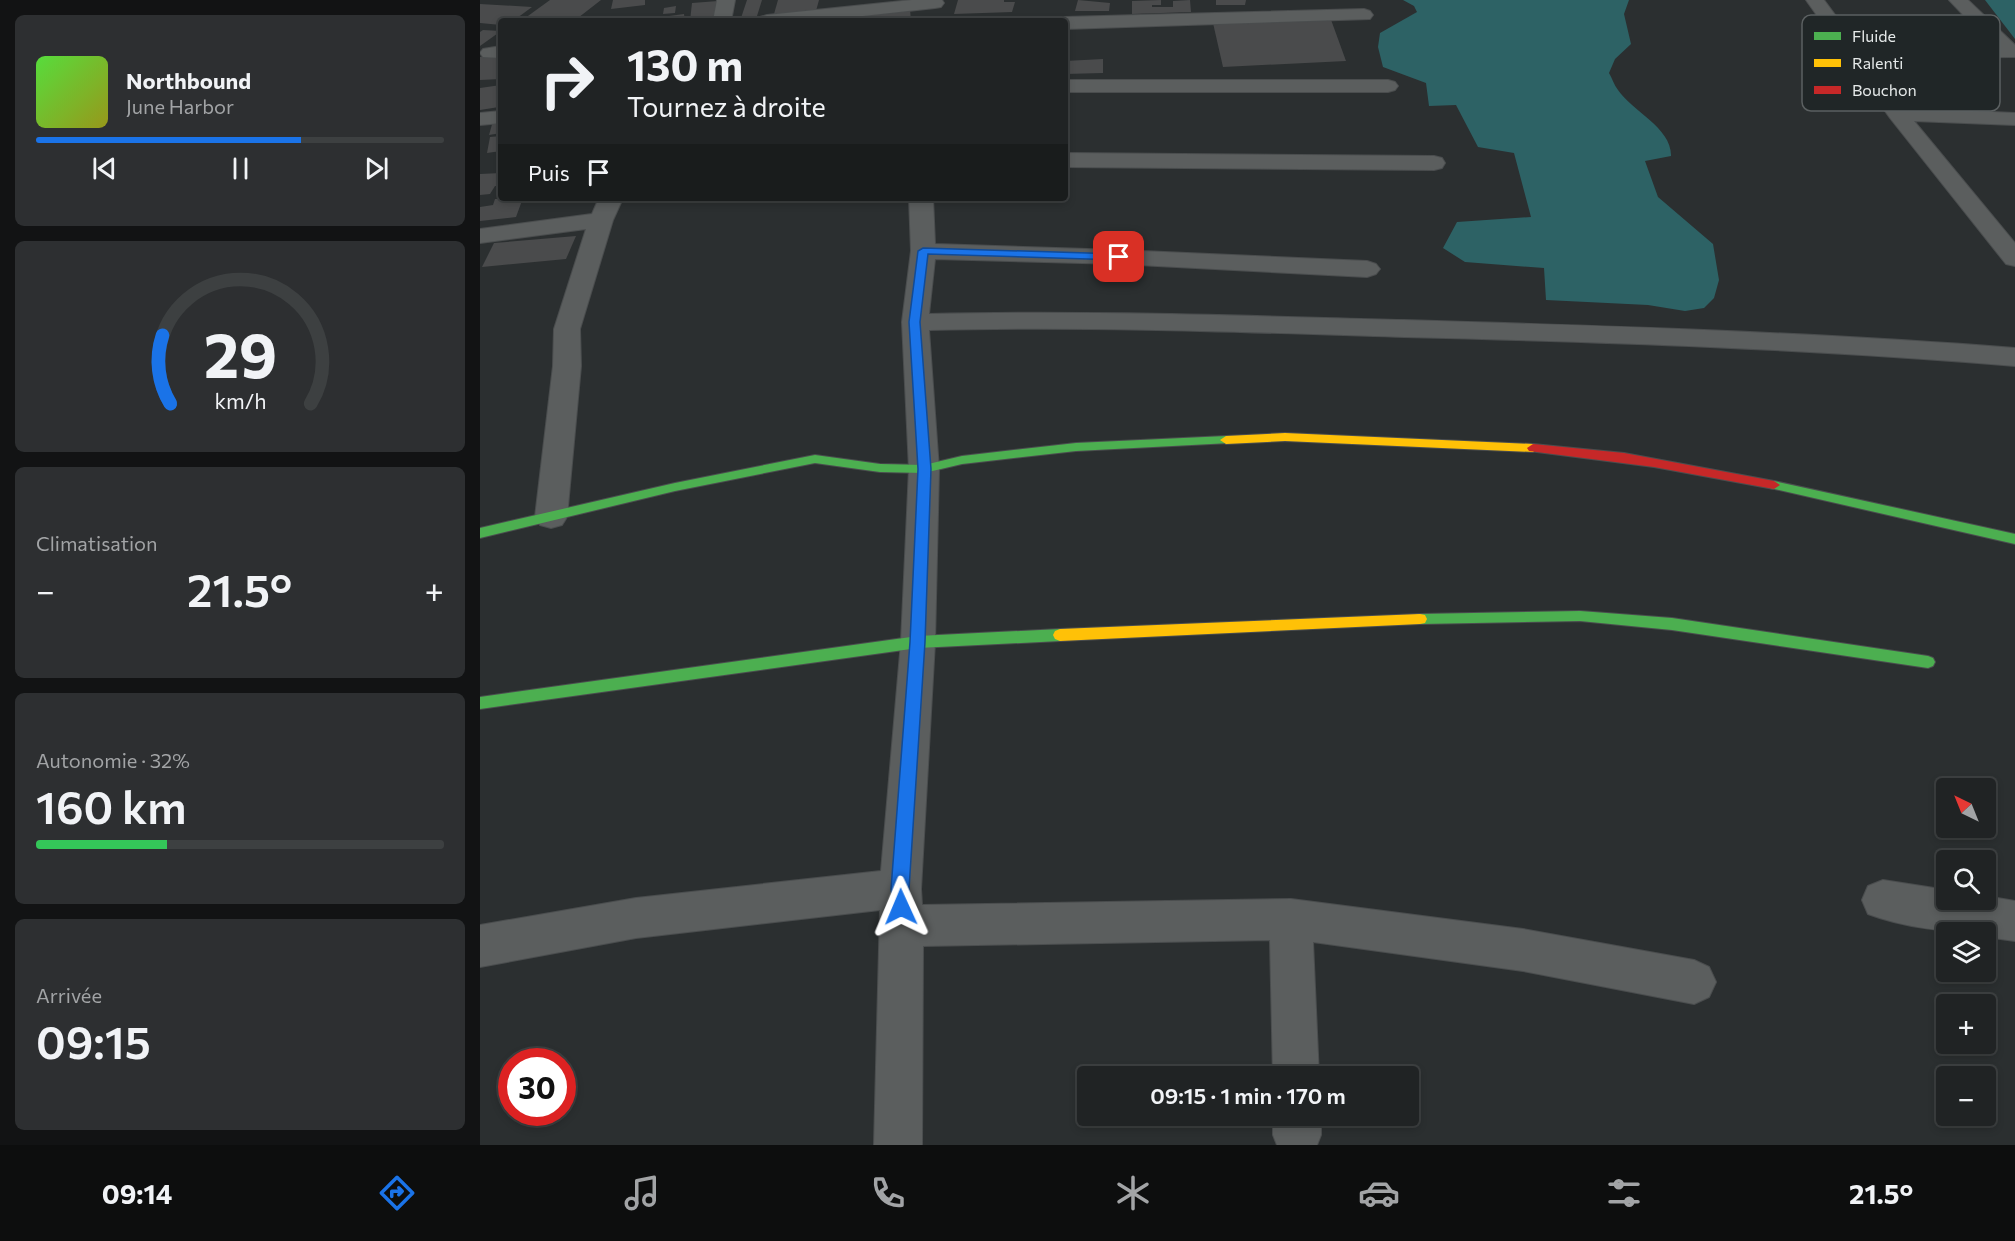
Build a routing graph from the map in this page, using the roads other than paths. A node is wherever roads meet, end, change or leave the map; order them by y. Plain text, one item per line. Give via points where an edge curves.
1 (726, 0) edge
2 (1815, 0) edge
3 (1958, 0) edge
4 (935, 8) edge
5 (1364, 15) dead end
6 (1825, 15) edge
7 (1974, 15) edge
8 (723, 18) edge
9 (807, 18) edge
10 (1068, 23) edge
11 (2000, 40) edge
12 (2011, 51) edge
13 (1068, 86) edge
14 (1388, 87) dead end
15 (1895, 111) edge
16 (1897, 114) junction
17 (498, 117) edge
18 (2015, 118) edge
19 (480, 119) edge
20 (1068, 160) edge
21 (1434, 163) dead end
22 (921, 201) edge
23 (606, 209) edge
24 (480, 236) edge
25 (923, 251) junction
26 (2015, 259) edge
27 (1367, 269) dead end
28 (915, 322) junction
29 (2015, 357) edge
30 (924, 469) junction
31 (551, 517) junction
32 (480, 532) edge
33 (2015, 539) edge
34 (918, 642) junction
35 (1928, 662) dead end
36 (480, 703) edge
37 (1883, 900) dead end
38 (901, 907) junction
39 (1291, 919) junction
40 (2015, 921) edge
41 (480, 946) edge
42 (1694, 982) dead end
43 (1296, 1066) edge
44 (898, 1145) edge

1 - 8 street
2 - 6 street
3 - 7 street
4 - 9 street
5 - 10 street
11 - 12 street
13 - 14 street
15 - 16 street
16 - 18 street
16 - 26 street
17 - 19 street
20 - 21 street
22 - 25 street
23 - 24 street
23 - 31 street via 567,329 567,366
25 - 27 street
25 - 28 street
28 - 29 street via 1058,319 1606,334 1893,347
28 - 30 street
30 - 31 street via 880,468 815,459
30 - 33 street via 962,460 1076,447 1285,437 1563,450 1702,470
30 - 34 street
31 - 32 street
34 - 35 street via 1269,625 1580,616 1672,624
34 - 36 street
34 - 38 street
37 - 40 street
38 - 39 street
38 - 41 street via 708,907 531,934
38 - 44 street
39 - 42 street via 1523,950
39 - 43 street

